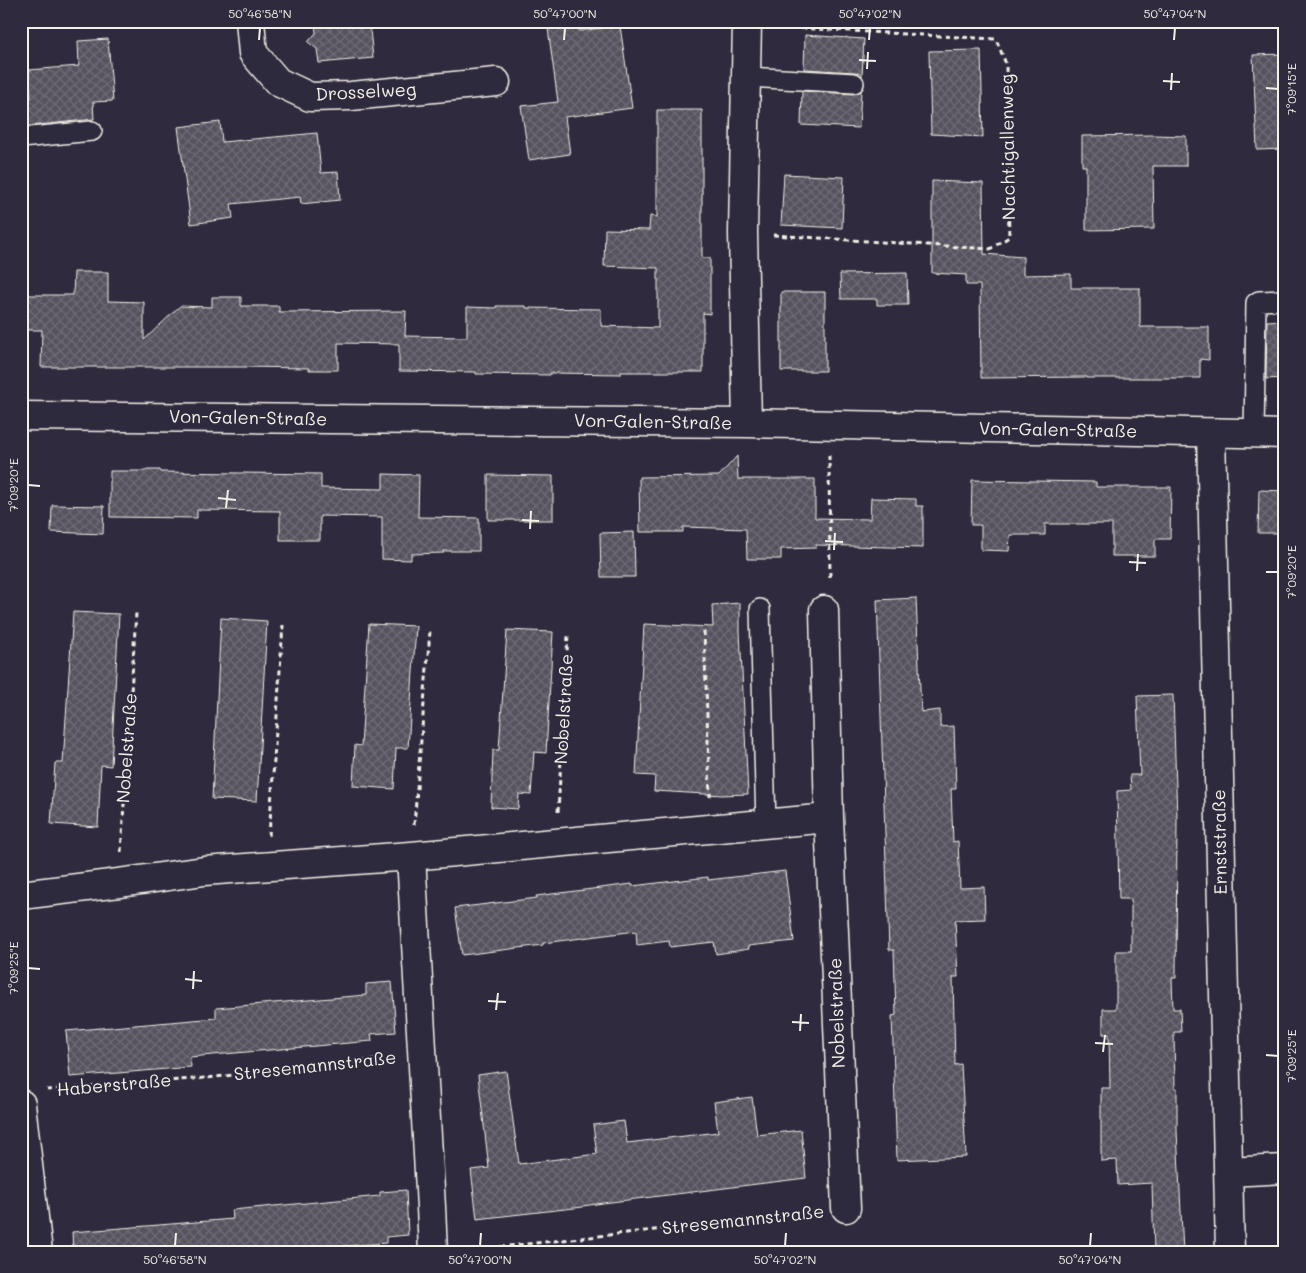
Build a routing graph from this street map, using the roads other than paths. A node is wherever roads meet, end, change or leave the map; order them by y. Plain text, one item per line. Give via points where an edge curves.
1 (250, 21) edge
2 (747, 23) edge
3 (746, 77) junction
4 (496, 82) dead end
5 (854, 83) dead end
6 (92, 131) dead end
7 (21, 138) edge
8 (1285, 300) edge
9 (21, 416) edge
10 (748, 423) junction
11 (1211, 433) junction
12 (1254, 434) junction
13 (1285, 434) edge
14 (760, 609) dead end
15 (824, 610) road end
16 (829, 818) junction
17 (766, 824) junction
18 (411, 856) junction
19 (21, 894) edge
20 (31, 1098) edge
21 (1285, 1169) edge
22 (1228, 1172) junction
23 (846, 1208) road end
24 (38, 1252) edge
25 (433, 1252) edge
26 (1230, 1252) edge

1 - 4 street, Drosselweg via 253,53 278,82 310,97
2 - 3 street
3 - 5 lane
3 - 10 street via 743,233
6 - 7 lane
8 - 12 lane via 1256,303
9 - 10 street, Von-Galen-Straße
10 - 11 street, Von-Galen-Straße
11 - 12 street, Von-Galen-Straße
11 - 22 street, Ernststraße
12 - 13 street, Von-Galen-Straße
14 - 17 lane
15 - 16 street, Nobelstraße
16 - 17 street
16 - 23 street, Nobelstraße
17 - 18 street
18 - 19 street via 204,871
18 - 25 street, Stresemannstraße
20 - 24 street
21 - 22 street
22 - 26 street, Ernststraße

